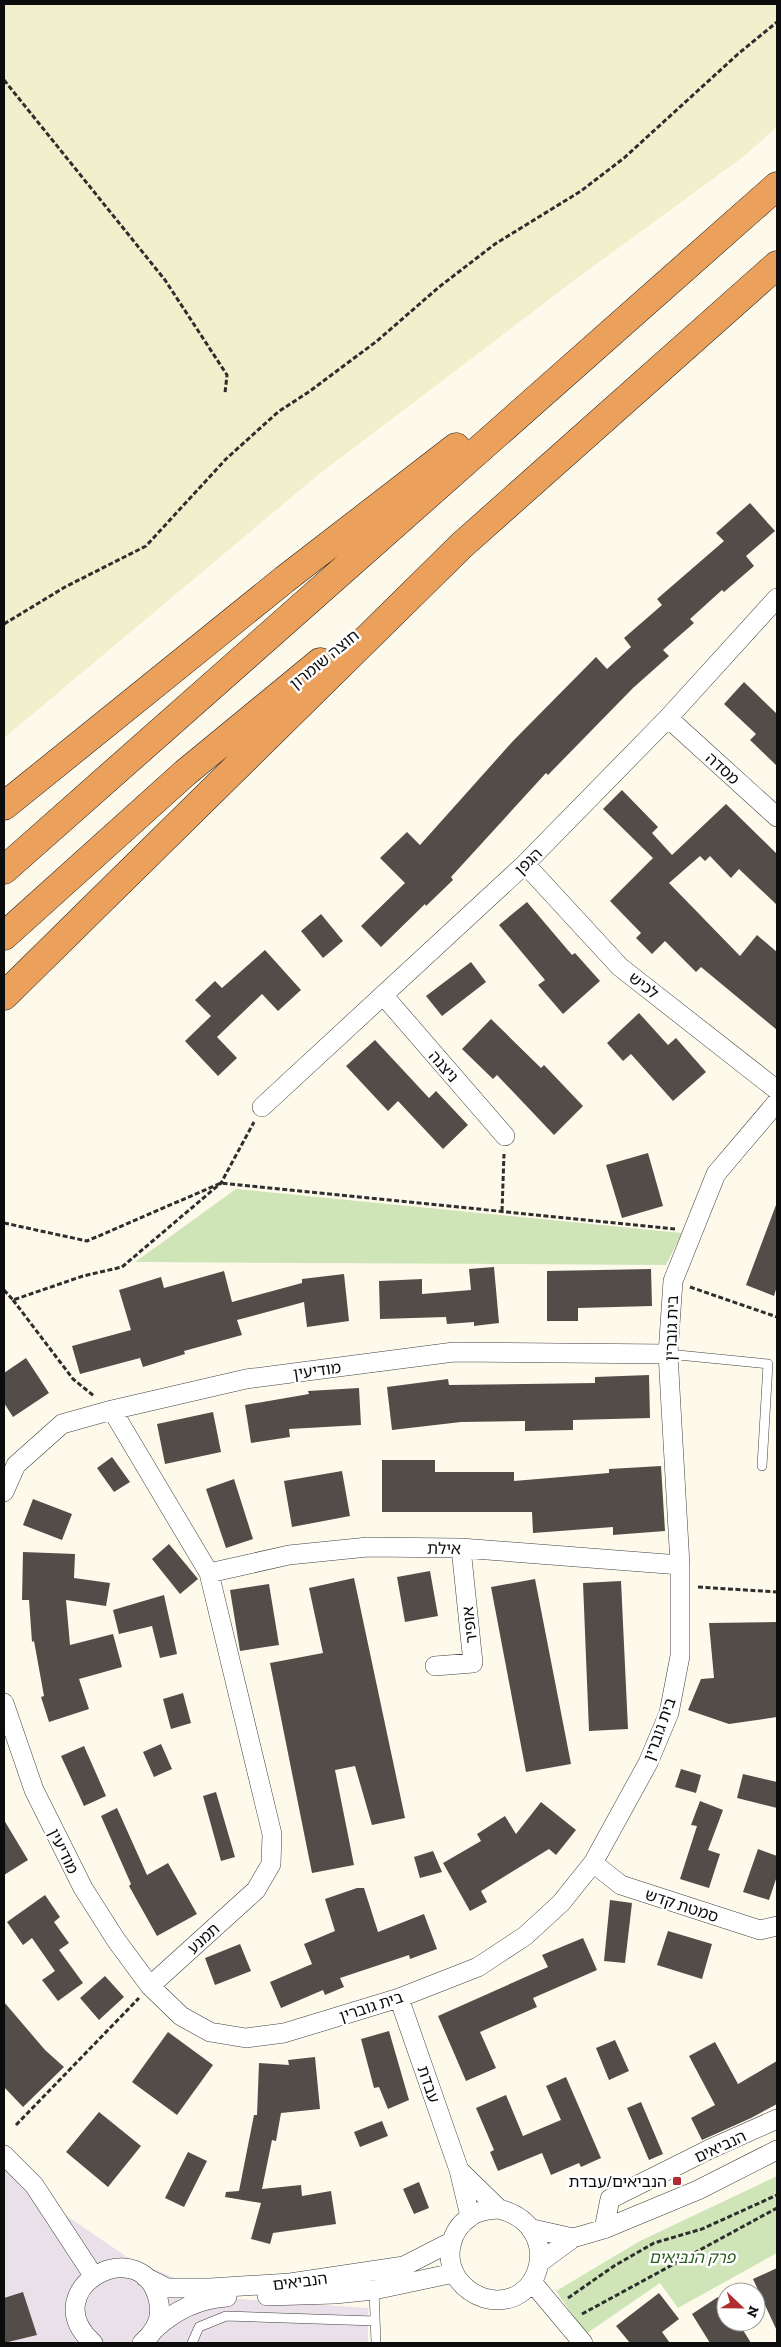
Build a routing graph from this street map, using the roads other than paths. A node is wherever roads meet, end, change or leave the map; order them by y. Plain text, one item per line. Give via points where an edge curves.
1 (777, 186) edge
2 (777, 265) edge
3 (664, 285) junction
4 (462, 545) junction
5 (777, 598) edge
6 (668, 718) junction
7 (4, 806) edge
8 (777, 817) edge
9 (525, 864) junction
10 (4, 870) edge
11 (4, 936) edge
12 (4, 996) edge
13 (383, 996) junction
14 (777, 1090) edge
15 (777, 1102) edge
16 (262, 1107) road end
17 (504, 1136) road end
18 (668, 1354) junction
19 (112, 1410) junction
20 (762, 1466) dead end
21 (4, 1492) edge
22 (461, 1548) junction
23 (680, 1564) junction
24 (209, 1573) junction
25 (435, 1666) dead end
26 (4, 1703) edge
27 (594, 1862) junction
28 (777, 1926) edge
29 (150, 1986) junction
30 (399, 1998) junction
31 (777, 2119) edge
32 (777, 2150) edge
33 (4, 2155) edge
34 (459, 2170) junction
35 (499, 2209) junction
36 (470, 2216) junction
37 (533, 2229) junction
38 (604, 2229) junction
39 (573, 2238) junction
40 (452, 2242) junction
41 (539, 2263) junction
42 (454, 2273) junction
43 (93, 2276) junction
44 (145, 2277) junction
45 (526, 2287) junction
46 (374, 2290) junction
47 (375, 2321) junction
48 (148, 2338) edge
49 (90, 2341) edge
50 (192, 2343) edge
51 (376, 2343) edge
52 (583, 2343) edge

1 - 3 highway
2 - 4 highway
3 - 7 highway via 285,579
3 - 10 highway
4 - 11 highway, חוצה שומרון via 185,773
4 - 12 highway
5 - 6 street, הגפן
6 - 8 street, מסדה
6 - 9 street, הגפן
9 - 13 street, הגפן
9 - 14 street, לכיש via 620,967
13 - 16 street, הגפן
13 - 17 street, ניצנה
15 - 18 street, בית גוברין via 716,1174 673,1281
18 - 19 street, מודיעין via 454,1352 246,1379
18 - 20 lane via 768,1364
18 - 23 street, בית גוברין
19 - 21 street, מודיעין via 62,1424 16,1465
19 - 24 street
22 - 23 street, אילת
22 - 24 street, אילת via 368,1547 289,1555
22 - 25 street, אופיר via 473,1663
23 - 27 street, בית גוברין via 680,1656 669,1713 648,1763
24 - 29 street, תמנע via 272,1834 271,1864 256,1890
26 - 29 street, מודיעין via 34,1790 82,1888
27 - 28 street, סמטת קדש via 621,1885 760,1930
27 - 30 street, בית גוברין via 560,1903 525,1936 478,1967
29 - 30 street, בית גוברין via 181,2016 210,2032 246,2038 284,2033
30 - 34 street, עבדת
31 - 38 street, הנביאים via 610,2199
32 - 38 street, הנביאים via 698,2190
33 - 43 street via 34,2185
34 - 35 street, עבדת
34 - 36 street, עבדת
35 - 36 street via 484,2210
35 - 37 street via 524,2219
36 - 40 street
37 - 39 street, הנביאים
37 - 41 street via 539,2245
38 - 39 street, הנביאים
39 - 41 street, הנביאים
40 - 42 street via 450,2258
40 - 44 street, הנביאים via 404,2266 290,2283 167,2288
41 - 45 street
42 - 45 street via 475,2295 490,2299 506,2300
42 - 46 street, הנביאים
43 - 44 street, הנביאים via 103,2270 125,2268
43 - 49 street via 84,2283 76,2304 80,2327
44 - 48 street via 157,2296 159,2318
45 - 52 street
46 - 47 lane
46 - 48 street, הנביאים via 210,2298 166,2318
47 - 50 lane via 226,2316 199,2327
47 - 51 lane

